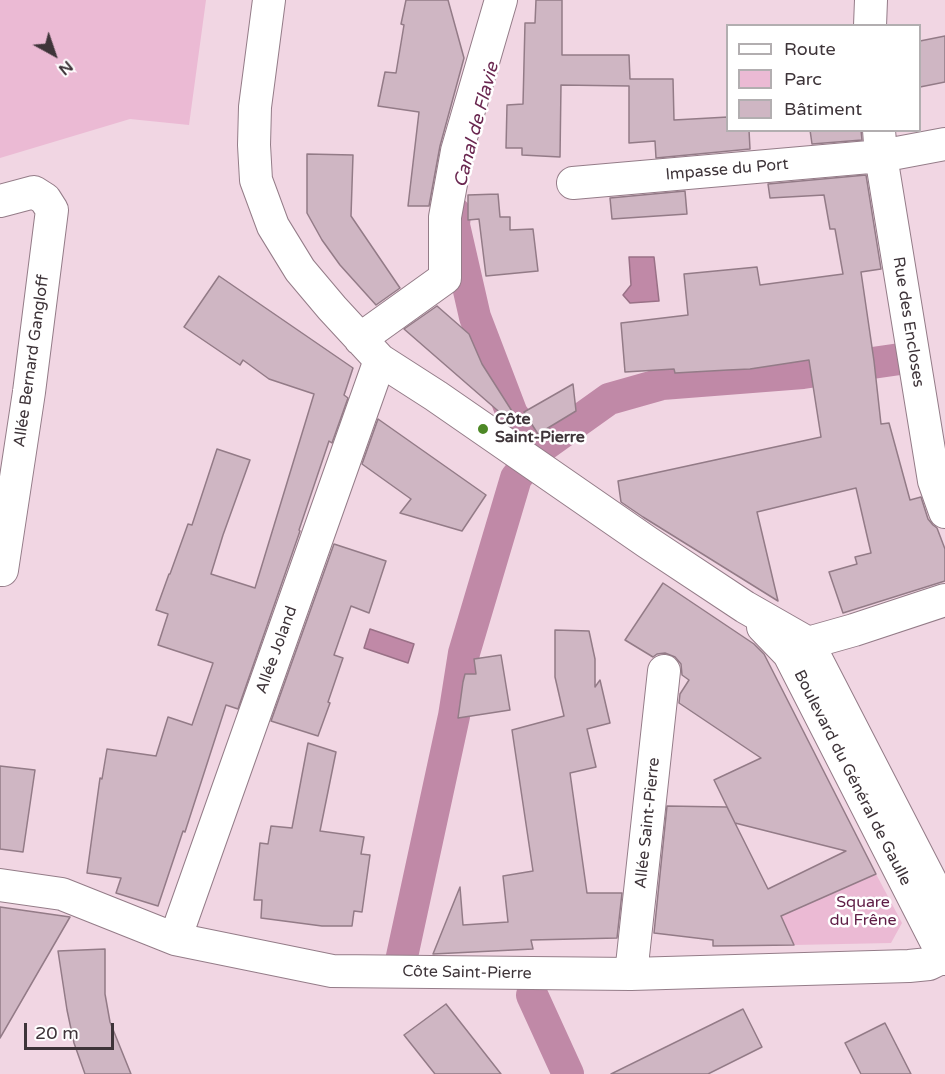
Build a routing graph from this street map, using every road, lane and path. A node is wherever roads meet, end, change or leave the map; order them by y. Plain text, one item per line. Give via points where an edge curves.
1 (269, 0) edge
2 (501, 0) edge
3 (871, 0) edge
4 (870, 24) edge
5 (880, 143) edge
6 (945, 144) edge
7 (573, 183) dead end
8 (0, 201) edge
9 (370, 350) junction
10 (945, 512) edge
11 (0, 570) edge
12 (945, 600) edge
13 (799, 649) junction
14 (664, 671) dead end
15 (0, 885) edge
16 (945, 909) edge
17 (175, 939) junction
18 (945, 958) edge
19 (631, 975) junction

1 - 9 street, Boulevard du Général de Gaulle via 255,106 256,180 273,226 300,270
2 - 9 street via 457,151 445,217 445,278
3 - 4 street
5 - 6 street, Impasse du Port
5 - 7 street, Impasse du Port
5 - 10 street, Rue des Encloses via 934,481
8 - 11 street, Allée Bernard Gangloff via 34,192 52,210 29,392
9 - 13 street, Boulevard du Général de Gaulle via 745,607
9 - 17 street, Allée Joland
12 - 13 street
13 - 16 street, Boulevard du Général de Gaulle
13 - 18 street, Boulevard du Général de Gaulle
14 - 19 street, Allée Saint-Pierre
15 - 17 street, Côte Saint-Pierre via 62,894
17 - 19 street, Côte Saint-Pierre via 332,971
18 - 19 street, Côte Saint-Pierre via 909,966

